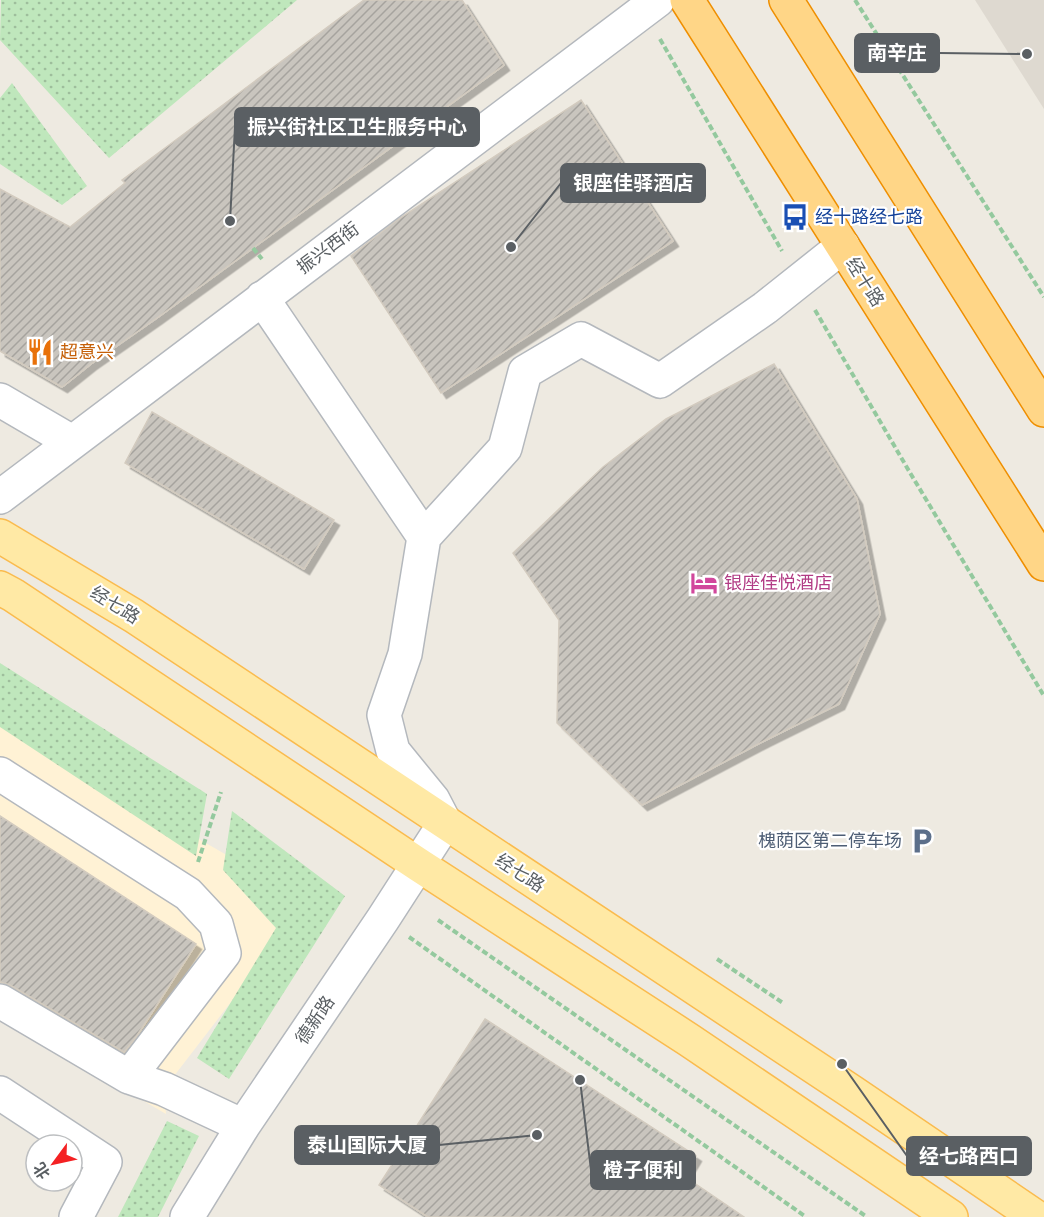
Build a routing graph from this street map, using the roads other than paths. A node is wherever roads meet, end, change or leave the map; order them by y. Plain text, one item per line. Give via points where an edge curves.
1 (687, 0) edge
2 (786, 0) edge
3 (650, 5) edge
4 (843, 246) junction
5 (262, 298) junction
6 (0, 400) edge
7 (1044, 410) edge
8 (72, 442) junction
9 (0, 497) edge
10 (0, 536) edge
11 (424, 537) junction
12 (1044, 564) edge
13 (0, 588) edge
14 (0, 774) edge
15 (445, 823) junction
16 (419, 865) junction
17 (0, 1001) edge
18 (129, 1077) junction
19 (0, 1093) edge
20 (243, 1126) junction
21 (76, 1217) edge
22 (187, 1217) edge
23 (951, 1217) edge
24 (1036, 1217) edge

1 - 4 highway, 经十路
2 - 7 highway
3 - 5 street, 振兴西街
4 - 11 street via 765,308 660,381 581,339 525,372 505,448
4 - 12 highway, 经十路
5 - 8 street, 振兴西街
5 - 11 street
6 - 8 street
8 - 9 street, 振兴西街
10 - 15 main road, 经七路 via 134,616
11 - 15 street via 405,654 384,715 393,750
13 - 16 main road
14 - 18 street via 188,894 216,924 224,953
15 - 16 street, 德新路
15 - 24 main road, 经七路
16 - 20 street, 德新路
16 - 23 main road via 689,1040
17 - 18 street
18 - 20 street
19 - 21 street via 105,1162
20 - 22 street, 德新路

